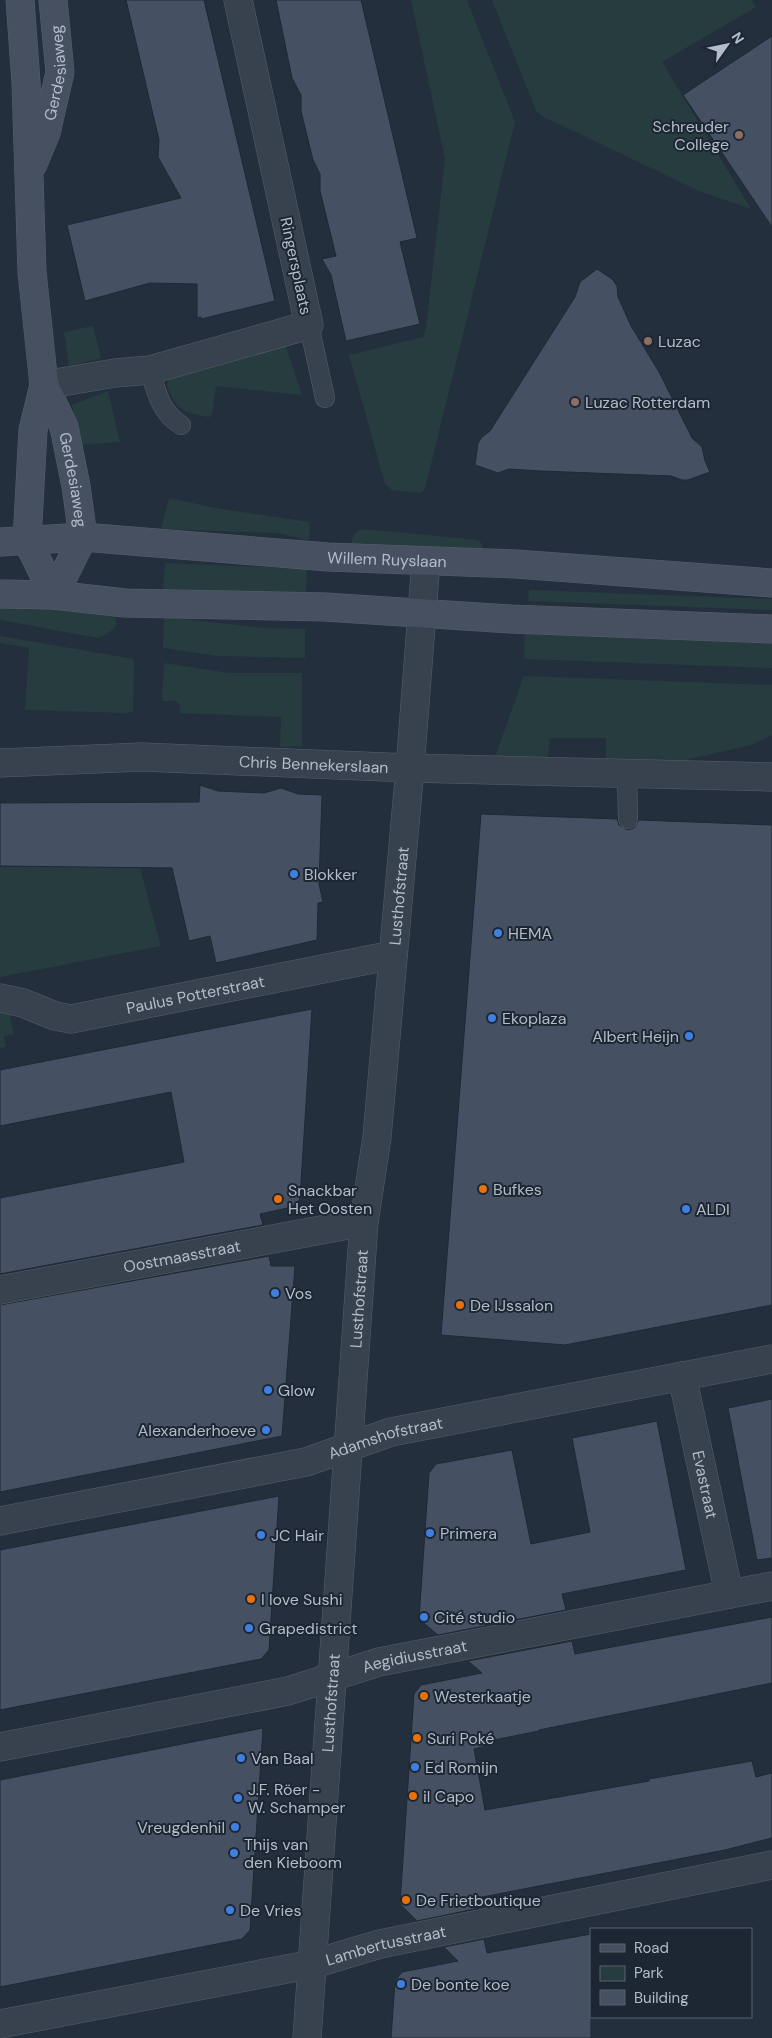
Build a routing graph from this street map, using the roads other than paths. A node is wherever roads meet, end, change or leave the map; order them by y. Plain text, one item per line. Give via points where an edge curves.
1 (20, 0) edge
2 (54, 0) edge
3 (238, 0) edge
4 (30, 172) junction
5 (309, 325) junction
6 (150, 370) junction
7 (44, 385) junction
8 (325, 398) dead end
9 (181, 425) dead end
10 (83, 537) junction
11 (27, 540) junction
12 (0, 542) edge
13 (426, 561) junction
14 (772, 582) edge
15 (0, 594) edge
16 (54, 595) junction
17 (422, 613) junction
18 (772, 629) edge
19 (0, 763) edge
20 (410, 768) junction
21 (627, 773) junction
22 (772, 777) edge
23 (628, 819) dead end
24 (393, 955) junction
25 (0, 998) edge
26 (364, 1222) junction
27 (0, 1290) edge
28 (772, 1359) edge
29 (682, 1376) junction
30 (349, 1446) junction
31 (0, 1521) edge
32 (772, 1586) edge
33 (729, 1594) junction
34 (333, 1676) junction
35 (0, 1747) edge
36 (772, 1865) edge
37 (313, 1964) junction
38 (0, 2024) edge
39 (307, 2038) edge

1 - 4 street, Gerdesiaweg
2 - 4 street, Gerdesiaweg via 60,72 46,133
3 - 5 street, Ringersplaats
4 - 7 street, Gerdesiaweg via 32,272
5 - 6 street, Ringersplaats
5 - 8 lane
6 - 7 street, Ringersplaats
6 - 9 lane via 163,408
7 - 10 street, Gerdesiaweg via 64,426
7 - 11 street, Gerdesiaweg via 33,430
10 - 11 street, Willem Ruyslaan
10 - 13 street, Willem Ruyslaan via 328,557
10 - 16 street, Gerdesiaweg
11 - 12 street, Willem Ruyslaan
11 - 16 street, Gerdesiaweg
13 - 14 street, Willem Ruyslaan
13 - 17 street, Lusthofstraat
15 - 16 street
16 - 17 street via 125,603 325,607
17 - 18 street
17 - 20 street, Lusthofstraat
19 - 20 street, Chris Bennekerslaan via 142,757
20 - 21 street, Chris Bennekerslaan
20 - 24 street, Lusthofstraat
21 - 22 street, Chris Bennekerslaan
21 - 23 lane
24 - 25 street, Paulus Potterstraat via 70,1019
24 - 26 street, Lusthofstraat via 377,1137
26 - 27 street, Oostmaasstraat
26 - 30 street, Lusthofstraat
28 - 29 street, Adamshofstraat
29 - 30 street, Adamshofstraat via 391,1432
29 - 33 street, Evastraat
30 - 31 street, Adamshofstraat via 306,1462
30 - 34 street, Lusthofstraat
32 - 33 street, Aegidiusstraat
33 - 34 street, Aegidiusstraat via 379,1662
34 - 35 street, Aegidiusstraat via 288,1691
34 - 37 street, Lusthofstraat
36 - 37 street, Lambertusstraat via 380,1944
37 - 38 street, Lambertusstraat
37 - 39 street, Lusthofstraat

